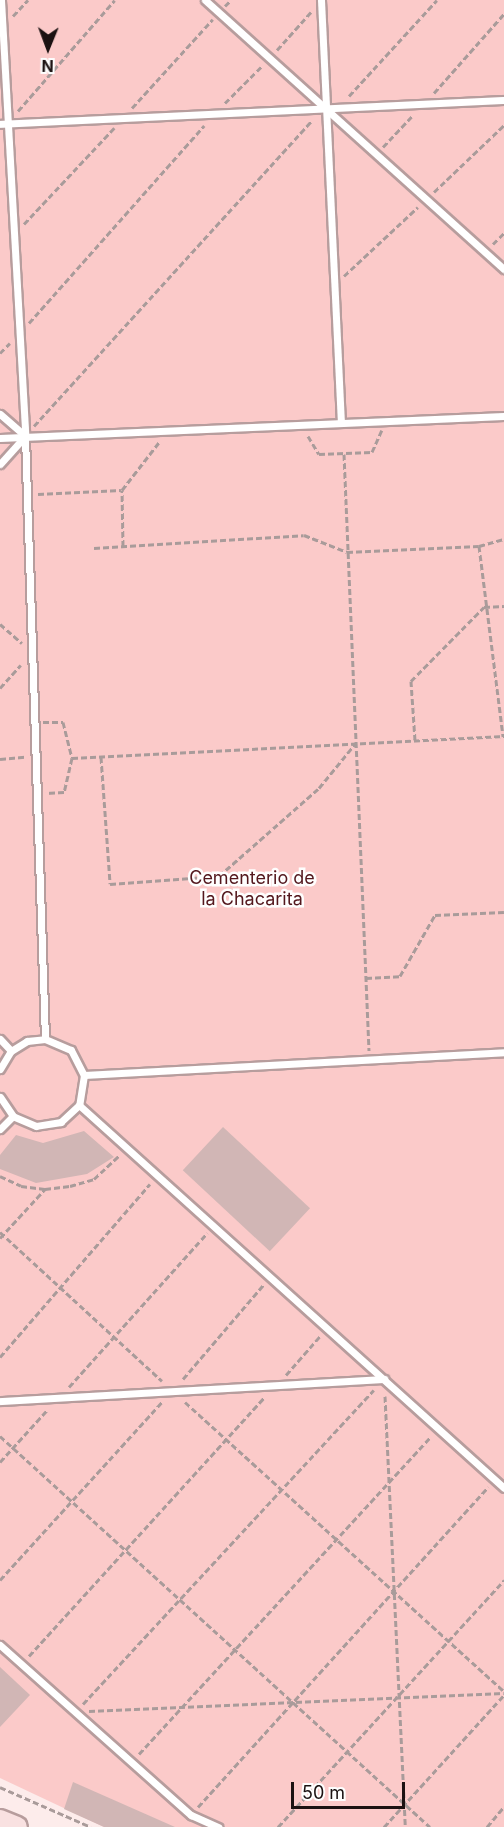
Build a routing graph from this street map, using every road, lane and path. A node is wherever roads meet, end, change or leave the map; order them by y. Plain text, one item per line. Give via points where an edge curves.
1 (1, 0) edge
2 (28, 0) edge
3 (115, 0) edge
4 (205, 0) edge
5 (437, 0) edge
6 (321, 1) edge
7 (504, 14) edge
8 (2, 27) junction
9 (270, 58) junction
10 (504, 100) edge
11 (426, 102) junction
12 (341, 105) junction
13 (326, 106) junction
14 (216, 112) junction
15 (4, 124) edge
16 (504, 124) edge
17 (377, 153) junction
18 (427, 198) junction
19 (504, 233) edge
20 (486, 252) junction
21 (504, 269) edge
22 (334, 286) junction
23 (19, 334) junction
24 (0, 353) edge
25 (0, 414) edge
26 (504, 416) edge
27 (387, 421) junction
28 (341, 423) junction
29 (301, 424) junction
30 (168, 430) junction
31 (25, 436) junction
32 (0, 438) edge
33 (344, 454) junction
34 (0, 464) edge
35 (122, 490) junction
36 (27, 495) junction
37 (504, 539) edge
38 (123, 546) junction
39 (479, 546) junction
40 (94, 548) dead end
41 (347, 552) junction
42 (504, 606) edge
43 (484, 607) junction
44 (0, 624) edge
45 (33, 653) junction
46 (0, 688) edge
47 (35, 722) junction
48 (503, 736) edge
49 (415, 740) junction
50 (355, 743) junction
51 (36, 756) junction
52 (101, 757) junction
53 (72, 758) junction
54 (0, 759) edge
55 (38, 794) junction
56 (504, 912) edge
57 (366, 978) junction
58 (0, 1039) edge
59 (45, 1039) junction
60 (11, 1051) junction
61 (504, 1052) edge
62 (369, 1058) junction
63 (0, 1070) edge
64 (84, 1075) junction
65 (0, 1097) edge
66 (79, 1105) junction
67 (13, 1116) junction
68 (0, 1130) edge
69 (127, 1146) junction
70 (158, 1175) junction
71 (0, 1176) edge
72 (45, 1189) junction
73 (214, 1225) junction
74 (1, 1235) edge
75 (270, 1276) junction
76 (60, 1286) junction
77 (327, 1328) junction
78 (114, 1335) junction
79 (0, 1357) edge
80 (384, 1379) junction
81 (276, 1385) junction
82 (172, 1391) junction
83 (60, 1397) junction
84 (0, 1401) edge
85 (438, 1429) junction
86 (0, 1436) edge
87 (228, 1438) junction
88 (13, 1448) junction
89 (0, 1462) edge
90 (495, 1479) junction
91 (389, 1482) junction
92 (283, 1488) junction
93 (504, 1488) edge
94 (71, 1500) junction
95 (338, 1538) junction
96 (126, 1550) junction
97 (0, 1580) edge
98 (504, 1580) edge
99 (394, 1590) junction
100 (180, 1599) junction
101 (450, 1639) junction
102 (0, 1645) edge
103 (235, 1650) junction
104 (22, 1664) junction
105 (504, 1693) edge
106 (399, 1697) junction
107 (292, 1701) junction
108 (184, 1707) junction
109 (75, 1712) junction
110 (347, 1752) junction
111 (132, 1762) junction
112 (0, 1787) edge
113 (404, 1804) junction
114 (504, 1807) edge
115 (191, 1815) junction
116 (0, 1820) edge
117 (17, 1827) edge
118 (91, 1827) edge
119 (218, 1827) edge
120 (278, 1827) edge
121 (384, 1827) edge
122 (405, 1827) edge
123 (430, 1827) edge
124 (487, 1827) edge

1 - 8 lane
2 - 8 path
3 - 15 path
4 - 9 lane
5 - 12 path
6 - 9 path
6 - 13 lane
7 - 11 path
8 - 15 lane
9 - 13 lane
9 - 14 path
10 - 11 lane
11 - 12 lane
11 - 17 path
12 - 13 lane
13 - 14 lane
13 - 17 lane
13 - 22 lane
13 - 31 path
14 - 15 lane
14 - 23 path
15 - 23 lane
16 - 18 path
17 - 18 lane
18 - 20 lane
18 - 22 path
19 - 20 path
20 - 21 lane
22 - 28 lane
23 - 24 path
23 - 31 lane
25 - 31 lane
26 - 27 lane
27 - 28 lane
27 - 33 path via 372,452
28 - 29 lane
29 - 30 lane
29 - 33 path via 319,454
30 - 31 lane
30 - 35 path
31 - 32 lane
31 - 34 lane
31 - 36 lane
33 - 41 path
35 - 36 path
35 - 38 path
36 - 45 lane
37 - 39 path
38 - 40 path
38 - 41 path via 304,535
39 - 41 path
39 - 43 path
41 - 50 path
42 - 43 path
43 - 48 path via 497,671
43 - 49 path via 411,681
44 - 45 path
45 - 46 path
45 - 47 lane
47 - 51 lane
47 - 53 path via 63,722
48 - 49 path
49 - 50 path
50 - 52 path
50 - 52 path via 319,788 219,876 110,884
50 - 57 path
51 - 54 path
51 - 55 lane
52 - 53 path
53 - 55 path via 64,792
55 - 59 lane
56 - 57 path via 435,915 400,976
57 - 62 path
58 - 60 lane
59 - 60 lane via 27,1041
59 - 64 lane via 71,1050
60 - 63 lane
61 - 62 lane
62 - 64 lane
64 - 66 lane
65 - 67 lane
66 - 67 lane via 61,1122 36,1126
66 - 69 lane
67 - 68 lane
69 - 70 lane
69 - 72 path via 94,1179
70 - 73 lane
70 - 76 path
71 - 72 path via 21,1186
72 - 74 path
73 - 75 lane
73 - 78 path
74 - 76 path
75 - 77 lane
75 - 82 path
76 - 78 path
76 - 79 path
77 - 80 lane
77 - 81 path
78 - 82 path
78 - 83 path
80 - 81 lane
80 - 85 lane
80 - 91 path
80 - 92 path
81 - 82 lane
81 - 87 path
82 - 83 lane
82 - 87 path
82 - 94 path
83 - 84 lane
83 - 88 path
85 - 90 lane
85 - 91 path
86 - 88 path
87 - 92 path
87 - 96 path
88 - 89 path
88 - 94 path
90 - 93 lane
90 - 99 path
91 - 95 path
91 - 99 path
92 - 95 path
92 - 100 path
94 - 96 path
94 - 97 path
95 - 99 path
95 - 103 path
96 - 100 path
96 - 104 path
98 - 101 path
99 - 101 path
99 - 106 path
99 - 107 path
100 - 103 path
100 - 109 path
101 - 105 path
101 - 106 path
102 - 104 lane
103 - 107 path
103 - 108 path
104 - 109 lane
105 - 106 path
105 - 113 path
106 - 107 path
106 - 110 path
106 - 113 path
107 - 108 path
107 - 110 path
107 - 115 path
108 - 109 path
108 - 111 path
109 - 111 lane
110 - 113 path
110 - 120 path
111 - 115 lane
112 - 118 path
113 - 121 path
113 - 122 path
113 - 123 path
114 - 124 path
115 - 119 lane
116 - 117 main road

